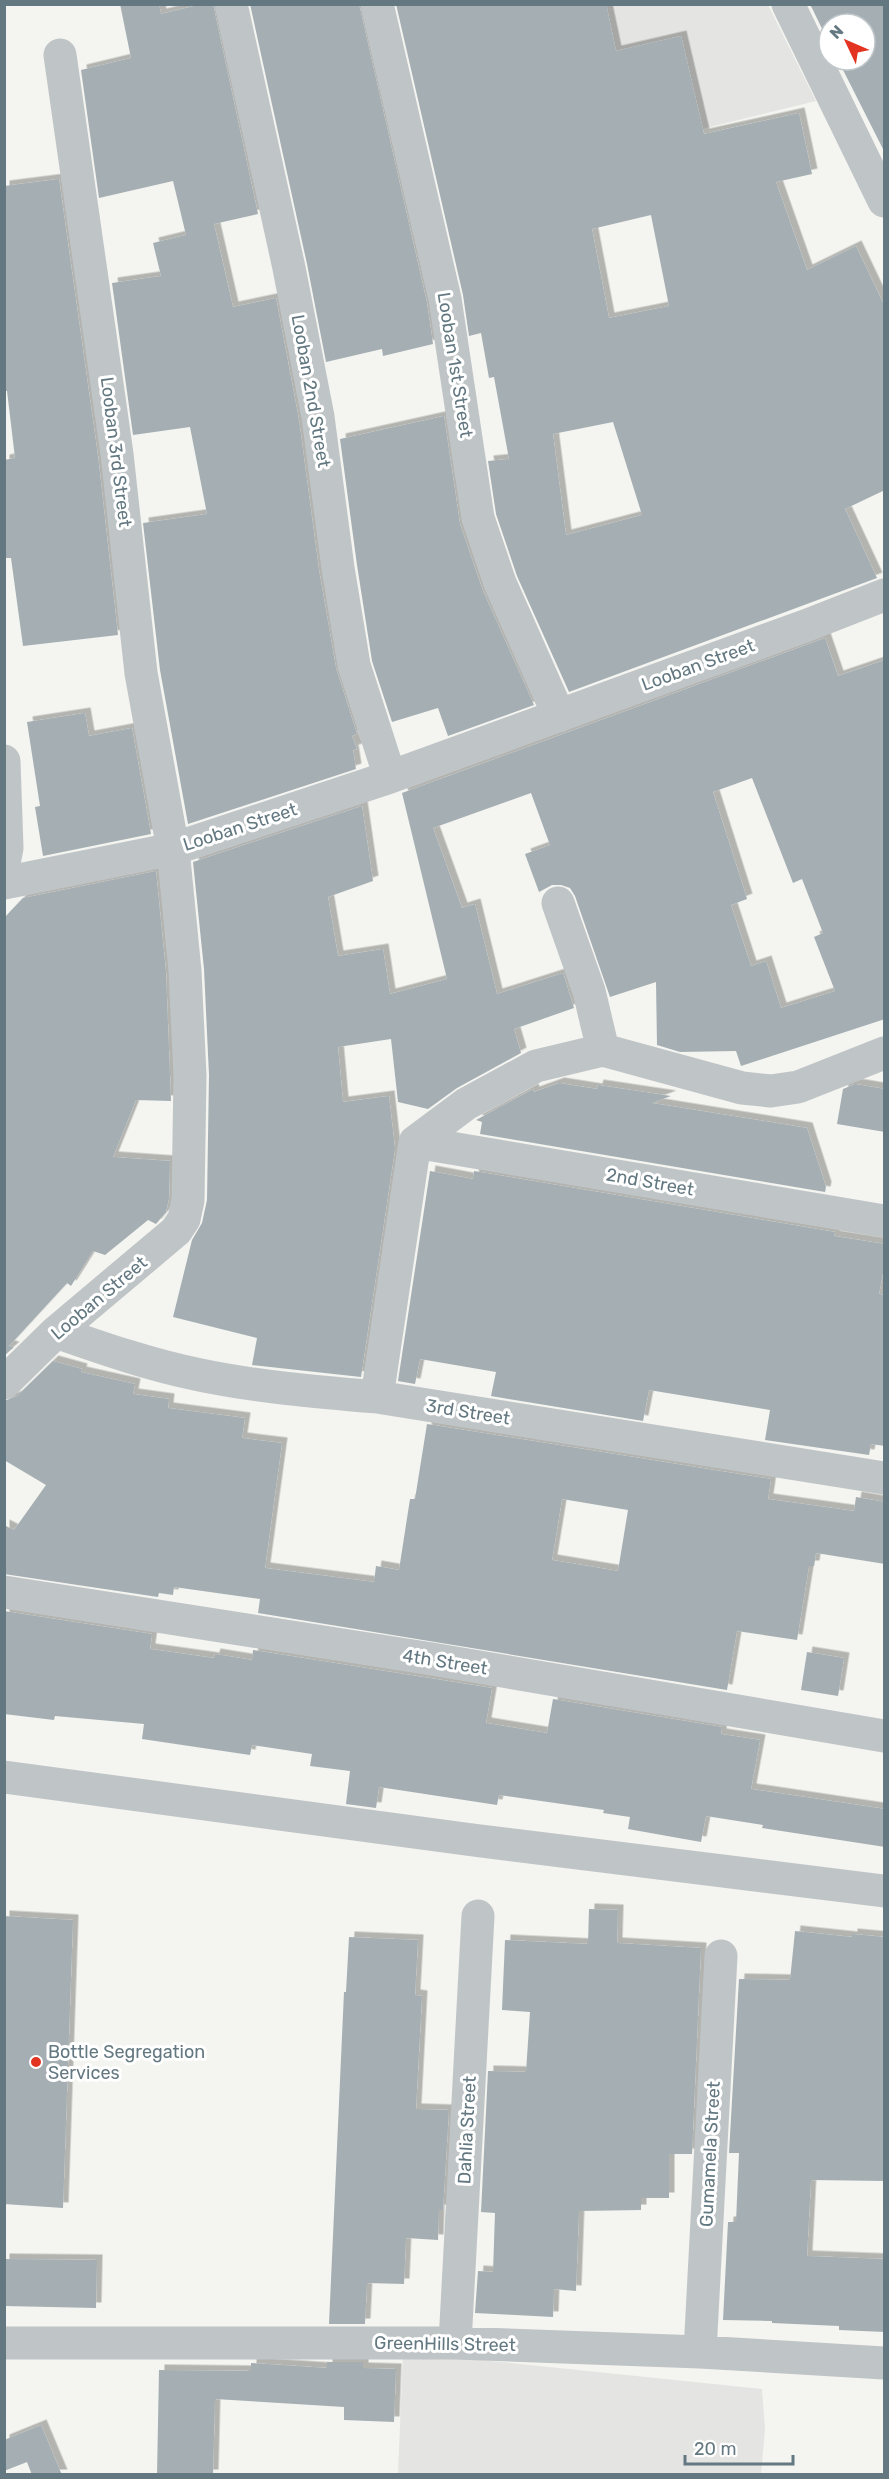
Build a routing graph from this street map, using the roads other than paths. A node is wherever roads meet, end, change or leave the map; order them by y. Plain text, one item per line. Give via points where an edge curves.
1 (231, 4) edge
2 (377, 4) edge
3 (789, 4) edge
4 (60, 55) dead end
5 (885, 201) edge
6 (885, 595) edge
7 (559, 716) junction
8 (4, 761) edge
9 (390, 777) junction
10 (173, 849) junction
11 (4, 863) edge
12 (4, 883) edge
13 (558, 903) dead end
14 (603, 1050) junction
15 (885, 1053) edge
16 (415, 1142) junction
17 (885, 1221) edge
18 (56, 1332) junction
19 (4, 1383) edge
20 (377, 1397) junction
21 (885, 1478) edge
22 (4, 1592) edge
23 (885, 1736) edge
24 (4, 1777) edge
25 (885, 1891) edge
26 (478, 1916) dead end
27 (721, 1956) dead end
28 (4, 2343) edge
29 (455, 2343) junction
30 (700, 2352) junction
31 (885, 2363) edge

1 - 9 street, Looban 2nd Street via 316,406 354,665
2 - 7 street, Looban 1st Street via 446,299 478,518 500,583
3 - 5 street
4 - 10 street, Looban 3rd Street via 117,454 141,673
6 - 7 street, Looban Street
7 - 9 street, Looban Street
8 - 11 street
9 - 10 street, Looban Street
10 - 12 street
10 - 18 street, Looban Street via 190,1076 188,1200 184,1219 155,1250
13 - 14 street via 589,992
14 - 15 street via 742,1088 771,1091 798,1087
14 - 16 street via 536,1066 466,1104
16 - 17 street, 2nd Street
16 - 20 street
18 - 19 street, Looban Street
18 - 20 street, 3rd Street via 127,1357 202,1376
20 - 21 street, 3rd Street
22 - 23 street, 4th Street
24 - 25 street
26 - 29 street, Dahlia Street
27 - 30 street, Gumamela Street
28 - 29 street, GreenHills Street
29 - 30 street, GreenHills Street
30 - 31 street, GreenHills Street

